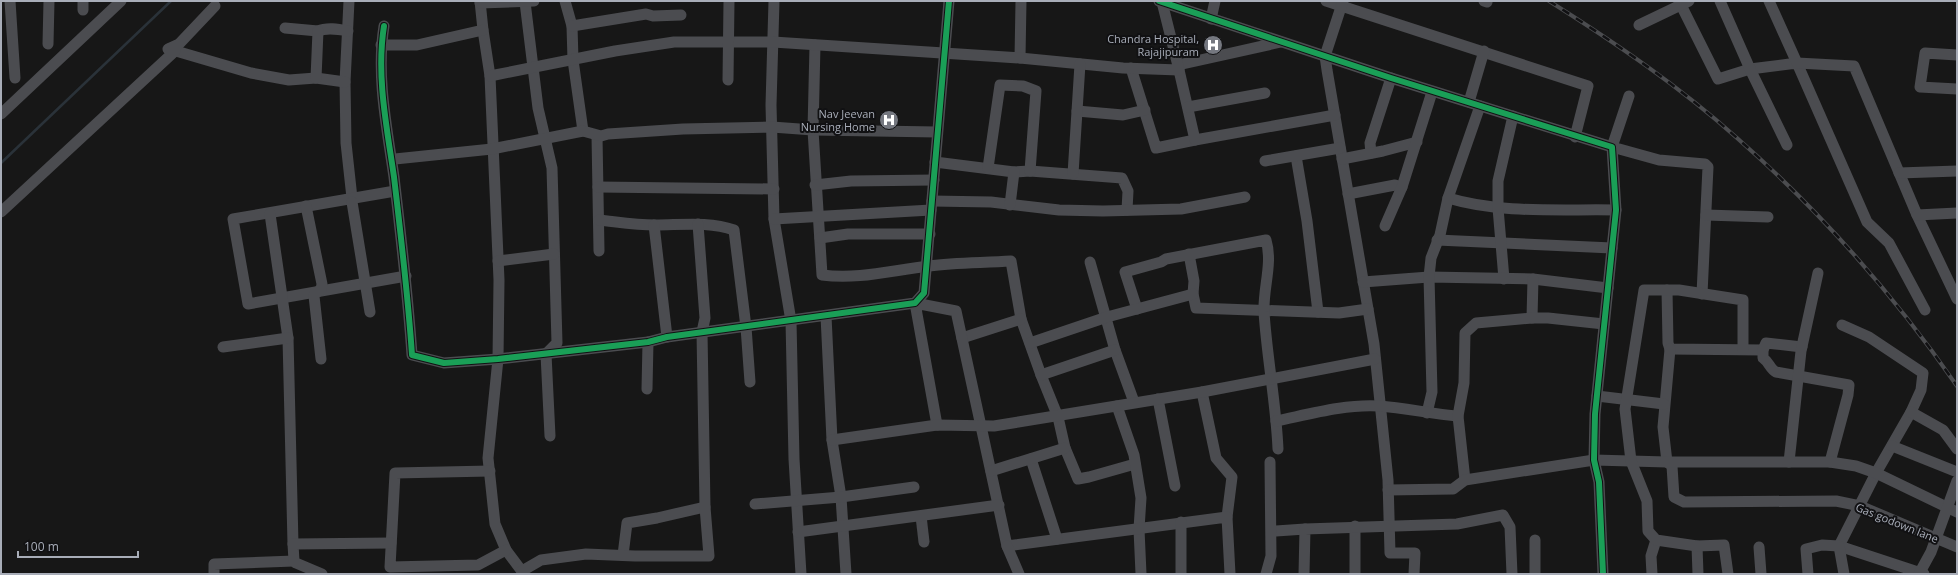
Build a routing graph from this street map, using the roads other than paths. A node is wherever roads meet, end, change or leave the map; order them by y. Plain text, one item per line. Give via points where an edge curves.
1 (10, 1) edge
2 (49, 1) edge
3 (121, 1) edge
4 (349, 1) edge
5 (530, 1) edge
6 (565, 1) edge
7 (729, 1) edge
8 (774, 1) edge
9 (949, 1) edge
10 (1021, 1) edge
11 (1215, 1) edge
12 (1326, 1) edge
13 (1720, 1) edge
14 (1769, 1) edge
15 (480, 2) edge
16 (1160, 2) edge
17 (1683, 2) edge
18 (1342, 3) edge
19 (215, 6) dead end
20 (680, 15) dead end
21 (1211, 19) junction
22 (1639, 25) dead end
23 (384, 26) dead end
24 (572, 26) junction
25 (285, 28) dead end
26 (483, 30) junction
27 (318, 31) junction
28 (348, 31) junction
29 (728, 42) junction
30 (773, 42) junction
31 (1281, 42) junction
32 (48, 44) dead end
33 (381, 45) junction
34 (815, 45) junction
35 (168, 49) junction
36 (1484, 51) junction
37 (945, 53) junction
38 (1957, 55) edge
39 (1326, 56) junction
40 (1020, 58) junction
41 (573, 60) junction
42 (1797, 63) junction
43 (1080, 64) junction
44 (1179, 67) junction
45 (534, 68) junction
46 (1131, 68) junction
47 (1750, 69) junction
48 (490, 76) junction
49 (15, 78) dead end
50 (316, 78) junction
51 (1391, 78) junction
52 (728, 80) dead end
53 (346, 82) junction
54 (1957, 89) edge
55 (1432, 92) junction
56 (1265, 93) dead end
57 (1629, 96) dead end
58 (1469, 102) junction
59 (1480, 106) junction
60 (1188, 107) junction
61 (1146, 110) junction
62 (1077, 111) junction
63 (1, 114) edge
64 (1334, 115) junction
65 (1513, 116) junction
66 (772, 127) junction
67 (813, 130) junction
68 (582, 132) junction
69 (937, 132) junction
70 (597, 136) junction
71 (1575, 136) junction
72 (546, 139) junction
73 (1195, 140) junction
74 (1417, 142) junction
75 (1786, 145) dead end
76 (1612, 147) junction
77 (492, 149) junction
78 (1370, 153) junction
79 (1341, 154) junction
80 (1296, 156) junction
81 (395, 159) dead end
82 (1265, 161) dead end
83 (935, 162) junction
84 (988, 168) junction
85 (1030, 171) junction
86 (1014, 172) junction
87 (1899, 172) junction
88 (1957, 172) edge
89 (1073, 174) junction
90 (934, 180) junction
91 (816, 185) junction
92 (598, 187) junction
93 (1402, 187) junction
94 (774, 189) junction
95 (395, 191) junction
96 (1348, 194) junction
97 (1245, 197) dead end
98 (1448, 198) junction
99 (352, 200) junction
100 (932, 205) junction
101 (1010, 205) junction
102 (306, 206) junction
103 (1498, 208) junction
104 (1127, 210) junction
105 (1616, 210) junction
106 (1, 212) edge
107 (1957, 213) edge
108 (270, 214) junction
109 (1706, 215) junction
110 (1917, 215) junction
111 (818, 217) junction
112 (1768, 217) dead end
113 (774, 219) junction
114 (599, 220) junction
115 (698, 224) junction
116 (654, 225) junction
117 (1385, 226) dead end
118 (930, 234) junction
119 (820, 238) junction
120 (1437, 240) junction
121 (1501, 242) junction
122 (1612, 248) junction
123 (599, 252) dead end
124 (554, 254) junction
125 (1189, 254) junction
126 (498, 261) junction
127 (1090, 262) dead end
128 (926, 266) junction
129 (1818, 273) dead end
130 (406, 276) junction
131 (1429, 277) junction
132 (1504, 279) junction
133 (1533, 279) junction
134 (1363, 282) junction
135 (365, 283) junction
136 (1608, 288) junction
137 (1667, 290) junction
138 (318, 292) junction
139 (1194, 294) junction
140 (1702, 294) junction
141 (281, 297) junction
142 (1957, 299) edge
143 (915, 303) junction
144 (1137, 309) junction
145 (1368, 309) junction
146 (1264, 310) junction
147 (1925, 310) dead end
148 (370, 312) dead end
149 (1318, 312) junction
150 (826, 316) junction
151 (1107, 317) junction
152 (1532, 318) junction
153 (1021, 319) junction
154 (791, 321) junction
155 (1604, 324) junction
156 (1842, 325) dead end
157 (746, 327) junction
158 (702, 332) junction
159 (667, 337) junction
160 (288, 338) junction
161 (962, 338) junction
162 (648, 342) junction
163 (1030, 343) junction
164 (223, 347) dead end
165 (1802, 347) junction
166 (1670, 349) junction
167 (1743, 349) junction
168 (1115, 350) junction
169 (1763, 350) junction
170 (546, 354) junction
171 (321, 359) dead end
172 (498, 359) junction
173 (1375, 359) junction
174 (1041, 375) junction
175 (1797, 377) junction
176 (1272, 378) junction
177 (750, 382) dead end
178 (646, 389) dead end
179 (1202, 392) junction
180 (1597, 396) junction
181 (1158, 399) junction
182 (1627, 399) junction
183 (1134, 402) junction
184 (1664, 404) junction
185 (1117, 406) junction
186 (1379, 406) junction
187 (1911, 412) junction
188 (1427, 413) junction
189 (1058, 416) junction
190 (1458, 416) junction
191 (1276, 421) junction
192 (937, 425) junction
193 (982, 426) junction
194 (550, 436) dead end
195 (832, 440) junction
196 (1892, 446) junction
197 (1065, 448) junction
198 (1278, 448) dead end
199 (1957, 449) edge
200 (1032, 459) junction
201 (1594, 460) junction
202 (1631, 461) junction
203 (1270, 462) dead end
204 (1667, 462) junction
205 (1789, 462) junction
206 (1830, 462) junction
207 (1135, 464) junction
208 (490, 471) junction
209 (991, 471) junction
210 (1957, 472) edge
211 (1876, 473) junction
212 (1465, 480) junction
213 (1957, 481) edge
214 (1175, 486) dead end
215 (914, 487) dead end
216 (1388, 490) junction
217 (841, 497) junction
218 (796, 500) junction
219 (755, 504) dead end
220 (999, 505) junction
221 (1860, 506) junction
222 (705, 507) junction
223 (1952, 510) edge
224 (921, 516) junction
225 (1227, 517) junction
226 (1181, 522) junction
227 (843, 526) junction
228 (1355, 526) junction
229 (1389, 526) junction
230 (1140, 529) junction
231 (1305, 529) junction
232 (1276, 531) dead end
233 (798, 532) junction
234 (1936, 538) junction
235 (1057, 539) junction
236 (1535, 540) dead end
237 (1656, 540) junction
238 (924, 542) dead end
239 (391, 543) junction
240 (293, 544) junction
241 (1008, 546) junction
242 (1696, 546) junction
243 (1839, 546) junction
244 (1759, 547) dead end
245 (1957, 547) edge
246 (506, 550) junction
247 (623, 555) junction
248 (294, 561) junction
249 (439, 570) edge
250 (478, 570) edge
251 (523, 573) edge
252 (1921, 573) edge
253 (214, 574) edge
254 (322, 574) edge
255 (801, 574) edge
256 (846, 574) edge
257 (1018, 574) edge
258 (1141, 574) edge
259 (1181, 574) edge
260 (1230, 574) edge
261 (1266, 574) edge
262 (1304, 574) edge
263 (1355, 574) edge
264 (1414, 574) edge
265 (1512, 574) edge
266 (1535, 574) edge
267 (1603, 574) edge
268 (1652, 574) edge
269 (1698, 574) edge
270 (1728, 574) edge
271 (1761, 574) edge
272 (1808, 574) edge
273 (1844, 574) edge

1 - 49 street
2 - 32 street
3 - 63 street
4 - 28 street
5 - 15 street
5 - 45 street
6 - 24 street
7 - 29 street
8 - 30 street
9 - 37 street
10 - 40 street
11 - 21 street
12 - 18 street
13 - 47 street
14 - 42 street
15 - 26 street
16 - 21 street
16 - 44 street
17 - 22 street
17 - 47 street via 1718,79
18 - 36 street
18 - 39 street
19 - 35 street via 179,44
20 - 24 street via 646,14
21 - 31 street
23 - 33 street
24 - 41 street
25 - 27 street
26 - 33 street via 417,45
26 - 48 street
27 - 28 street
27 - 50 street
28 - 53 street
29 - 30 street
29 - 41 street via 674,42
29 - 52 street
30 - 34 street
30 - 66 street
31 - 39 street
31 - 44 street
33 - 95 street via 384,105
34 - 37 street
34 - 67 street
35 - 50 street via 251,73 289,80
35 - 106 street via 175,51
36 - 58 street
36 - 71 street via 1588,86
37 - 40 street
37 - 69 street
38 - 54 street via 1925,54 1920,87
39 - 51 street
39 - 64 street
40 - 43 street
41 - 45 street
41 - 68 street
42 - 47 street
42 - 87 street via 1854,66
42 - 147 street via 1867,222 1889,243
43 - 46 street
43 - 62 street
44 - 46 street
44 - 60 street
45 - 48 street
45 - 72 street via 538,108
46 - 61 street
47 - 75 street
48 - 77 street
50 - 53 street
51 - 55 street
51 - 78 street via 1370,143
53 - 99 street via 346,143
55 - 58 street
55 - 74 street
56 - 60 street
57 - 76 street
58 - 59 street
59 - 65 street
59 - 98 street
60 - 73 street
61 - 62 street via 1123,115
61 - 73 street via 1156,148
62 - 89 street
64 - 73 street
64 - 79 street
65 - 71 street
65 - 103 street via 1498,181
66 - 67 street
66 - 70 street via 683,129
66 - 94 street
67 - 69 street
67 - 91 street
68 - 70 street
68 - 72 street
69 - 83 street
70 - 92 street
71 - 76 street
72 - 77 street
72 - 124 street via 552,168
74 - 78 street
74 - 93 street
76 - 105 street
76 - 109 street via 1659,160 1705,164 1708,167
77 - 81 street
77 - 126 street
78 - 79 street
79 - 80 street
79 - 96 street
80 - 82 street
80 - 149 street
83 - 84 street
83 - 90 street
84 - 85 street via 1000,85 1023,86 1036,91
84 - 86 street
85 - 86 street
85 - 89 street
86 - 101 street
87 - 88 street
87 - 110 street
89 - 104 street via 1122,178 1128,191
90 - 91 street via 851,181
90 - 100 street
91 - 111 street
92 - 94 street
92 - 114 street
93 - 96 street via 1395,185
93 - 117 street
94 - 113 street
95 - 99 street
95 - 130 street
96 - 134 street
97 - 104 street via 1181,209
98 - 103 street via 1472,205
98 - 120 street
99 - 102 street
99 - 135 street
100 - 101 street via 991,202
100 - 111 street
100 - 118 street
101 - 104 street via 1059,210
102 - 108 street
102 - 138 street via 322,284
103 - 105 street
103 - 121 street
105 - 122 street
107 - 110 street
108 - 141 street
108 - 141 street via 233,219 248,304
109 - 112 street
109 - 140 street
110 - 142 street
111 - 113 street
111 - 119 street
113 - 154 street
114 - 116 street
114 - 123 street
115 - 116 street
115 - 157 street via 734,230
115 - 158 street via 705,318
116 - 159 street
118 - 119 street via 848,234
118 - 128 street
119 - 128 street via 822,275 853,277
120 - 121 street
120 - 131 street via 1431,258
121 - 122 street
121 - 132 street
122 - 136 street
124 - 126 street
124 - 170 street via 557,343
125 - 139 street
125 - 144 street via 1125,272
125 - 146 street via 1266,240 1269,251
126 - 172 street
127 - 151 street
128 - 143 street via 924,293
128 - 153 street via 1011,261
129 - 165 street
130 - 135 street
130 - 172 street via 412,355 444,363
131 - 132 street
131 - 134 street
131 - 188 street via 1432,392
132 - 133 street
133 - 136 street
133 - 152 street
134 - 145 street
135 - 138 street
135 - 148 street
136 - 155 street
137 - 140 street
137 - 166 street
137 - 182 street via 1644,290
138 - 141 street
138 - 171 street via 314,296
139 - 144 street
139 - 146 street via 1196,308
140 - 167 street via 1743,300
141 - 160 street
143 - 150 street
143 - 161 street via 956,311
143 - 192 street
144 - 151 street
145 - 149 street via 1339,313
145 - 173 street
146 - 149 street
146 - 176 street
150 - 154 street
150 - 195 street
151 - 163 street
151 - 168 street
152 - 155 street
152 - 190 street via 1476,323 1466,332 1464,383
153 - 161 street
153 - 163 street
154 - 157 street
154 - 218 street
155 - 180 street
156 - 187 street via 1869,337 1923,373 1921,390
157 - 158 street
157 - 177 street
158 - 159 street
158 - 222 street
159 - 162 street
160 - 164 street
160 - 240 street
161 - 193 street
162 - 170 street
162 - 178 street
163 - 174 street
165 - 169 street via 1766,343
165 - 175 street
166 - 167 street
166 - 184 street
167 - 169 street
168 - 174 street
168 - 183 street
169 - 175 street via 1762,358 1771,369
170 - 172 street
170 - 194 street
172 - 208 street via 488,458
173 - 176 street
173 - 186 street
174 - 189 street
175 - 205 street via 1795,420
175 - 206 street via 1849,385
176 - 179 street
176 - 191 street
179 - 181 street
179 - 225 street via 1216,458 1232,478
180 - 182 street
180 - 201 street
181 - 183 street
181 - 214 street
182 - 184 street
182 - 202 street via 1625,409
183 - 185 street
184 - 204 street via 1663,427
185 - 189 street
185 - 207 street
186 - 188 street
186 - 191 street via 1334,409
186 - 216 street
187 - 196 street
187 - 199 street via 1943,430
188 - 190 street
189 - 193 street
189 - 197 street
190 - 212 street
191 - 198 street
192 - 193 street
192 - 195 street
193 - 209 street
195 - 217 street
196 - 210 street
196 - 211 street
197 - 200 street
197 - 207 street via 1078,479
200 - 209 street
200 - 235 street
201 - 202 street
201 - 212 street
201 - 267 street via 1599,482
202 - 204 street
202 - 237 street via 1647,501 1648,531
203 - 261 street via 1270,556
204 - 205 street
204 - 221 street, Gas godown lane via 1672,466 1674,497 1684,502 1836,501
205 - 206 street
206 - 211 street via 1856,466
207 - 230 street via 1141,498
208 - 239 street via 395,472
208 - 246 street via 495,524
209 - 220 street
211 - 221 street
211 - 223 street
212 - 216 street via 1453,489
213 - 223 street
215 - 217 street
216 - 229 street
217 - 218 street
217 - 227 street
218 - 219 street
218 - 233 street
220 - 224 street
220 - 241 street
221 - 234 street, Gas godown lane
221 - 243 street
222 - 247 street via 627,523
222 - 247 street via 709,556
223 - 234 street
224 - 227 street
224 - 238 street
225 - 226 street
225 - 260 street
226 - 230 street
226 - 259 street
227 - 233 street
227 - 256 street
228 - 229 street
228 - 231 street
228 - 263 street
229 - 264 street via 1390,553 1415,553
229 - 265 street via 1457,524 1503,515 1510,527
230 - 235 street
230 - 258 street
231 - 232 street
231 - 262 street
233 - 255 street
234 - 245 street, Gas godown lane
234 - 252 street
235 - 241 street
236 - 266 street
237 - 242 street
237 - 268 street via 1651,556
239 - 240 street
239 - 249 street via 390,567
240 - 248 street
241 - 257 street
242 - 269 street
242 - 270 street via 1724,545
243 - 252 street
243 - 272 street via 1822,545 1806,549
243 - 273 street
244 - 271 street
246 - 250 street
246 - 251 street
247 - 251 street via 586,554 541,560
248 - 253 street via 214,564
248 - 254 street
249 - 250 street

